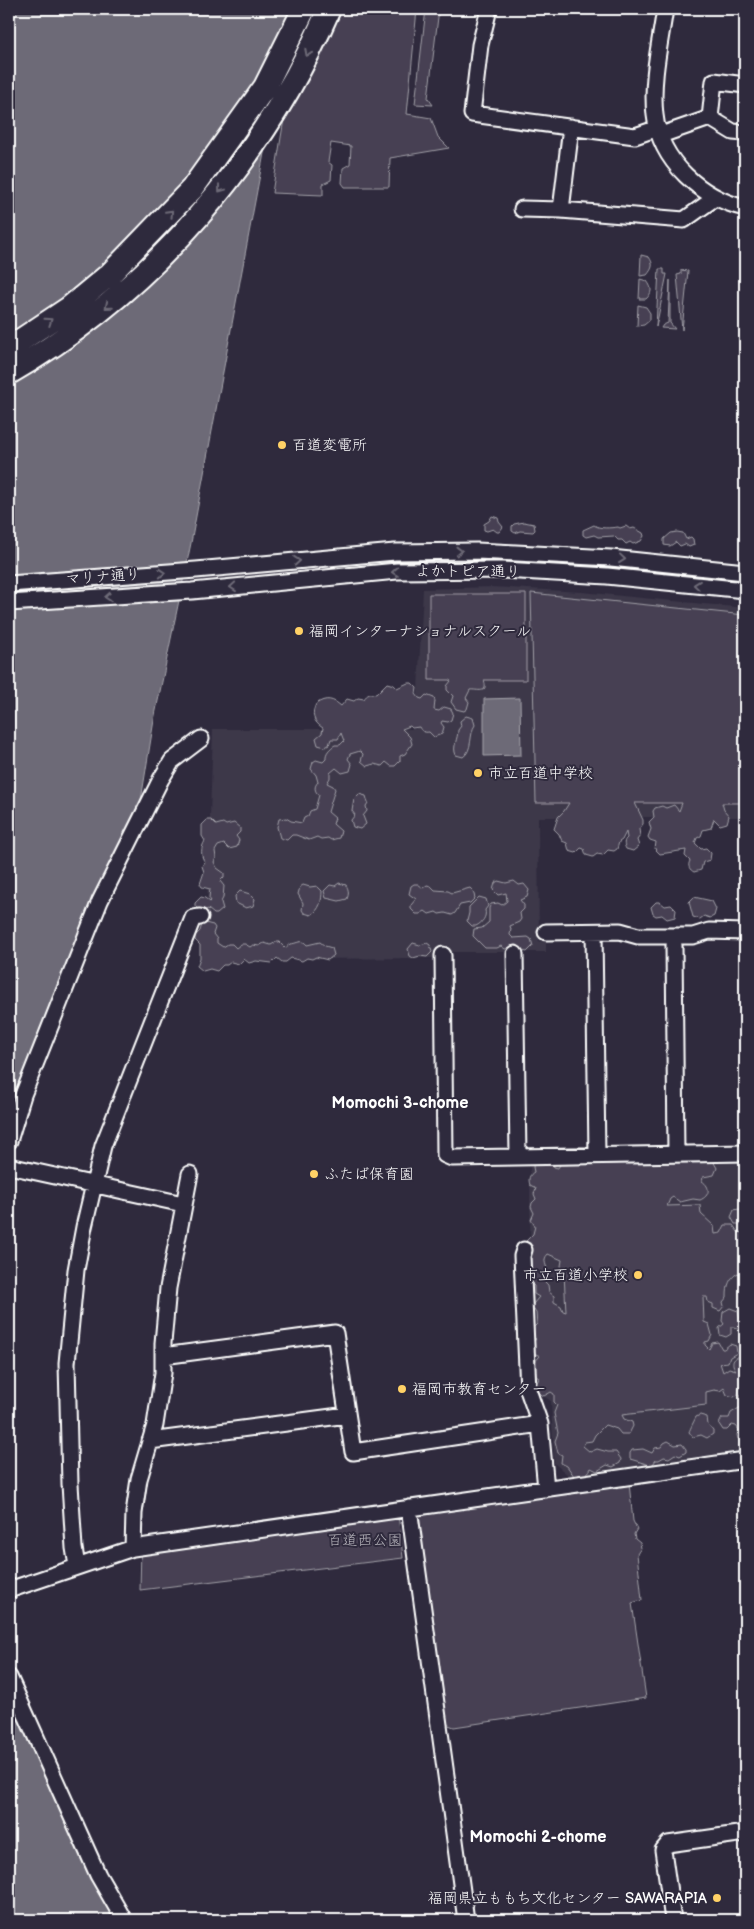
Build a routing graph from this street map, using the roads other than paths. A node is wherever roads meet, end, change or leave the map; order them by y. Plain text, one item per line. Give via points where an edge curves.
1 (304, 9) edge
2 (329, 9) edge
3 (490, 9) edge
4 (664, 9) edge
5 (745, 85) edge
6 (710, 118) junction
7 (571, 127) junction
8 (659, 131) junction
9 (745, 134) edge
10 (715, 198) junction
11 (745, 208) edge
12 (522, 209) dead end
13 (560, 210) junction
14 (9, 348) edge
15 (9, 373) edge
16 (196, 570) joint
17 (745, 572) edge
18 (9, 584) edge
19 (745, 590) edge
20 (192, 591) joint
21 (9, 604) edge
22 (201, 739) dead end
23 (200, 917) dead end
24 (546, 932) dead end
25 (594, 932) junction
26 (745, 932) edge
27 (674, 945) dead end
28 (514, 954) dead end
29 (443, 955) dead end
30 (9, 1141) edge
31 (745, 1153) edge
32 (676, 1154) junction
33 (597, 1155) junction
34 (518, 1156) junction
35 (9, 1166) edge
36 (190, 1174) dead end
37 (94, 1185) junction
38 (183, 1204) junction
39 (524, 1250) dead end
40 (163, 1356) junction
41 (348, 1415) junction
42 (540, 1424) junction
43 (150, 1441) junction
44 (745, 1460) edge
45 (546, 1489) junction
46 (409, 1508) junction
47 (133, 1548) junction
48 (77, 1566) junction
49 (9, 1590) edge
50 (9, 1677) edge
51 (745, 1833) edge
52 (124, 1920) edge
53 (466, 1920) edge
54 (673, 1920) edge

14 -> 1 highway via 69,308 110,274 192,189 265,87
2 -> 15 highway via 284,99 211,202 125,291 85,324
3 - 7 street via 480,45 472,114
4 - 8 street via 654,95
5 - 6 street via 714,81
6 - 8 street
6 - 9 street via 733,132
7 - 8 street via 634,136
7 - 13 street
8 - 10 street via 677,166
10 - 11 street
10 - 13 street via 684,220
12 - 13 street
16 -> 17 street, よかトピア通り via 395,552 477,551 611,558
18 -> 16 street, マリナ通り
19 -> 20 street, よかトピア通り via 607,576 503,570 397,571
20 -> 21 street, マリナ通り
22 - 30 street via 172,761 100,901 22,1095
23 - 37 street via 193,918 116,1110
24 - 25 street
25 - 26 street via 620,931 638,936
25 - 33 street
27 - 32 street
28 - 34 street
29 - 34 street via 445,1155 452,1158
31 - 32 street
32 - 33 street
33 - 34 street
35 - 37 street
36 - 38 street
37 - 38 street
37 - 48 street via 76,1270 67,1363 70,1484
38 - 40 street via 168,1288
39 - 42 street via 528,1390
40 - 41 street via 335,1333
40 - 43 street via 163,1373
41 - 42 street via 353,1452
41 - 43 street
42 - 45 street
43 - 47 street via 139,1479
44 - 45 street
45 - 46 street
46 - 47 street
46 - 53 street
47 - 48 street
48 - 49 street
50 - 52 street via 98,1874
51 - 54 street via 668,1844 662,1850

